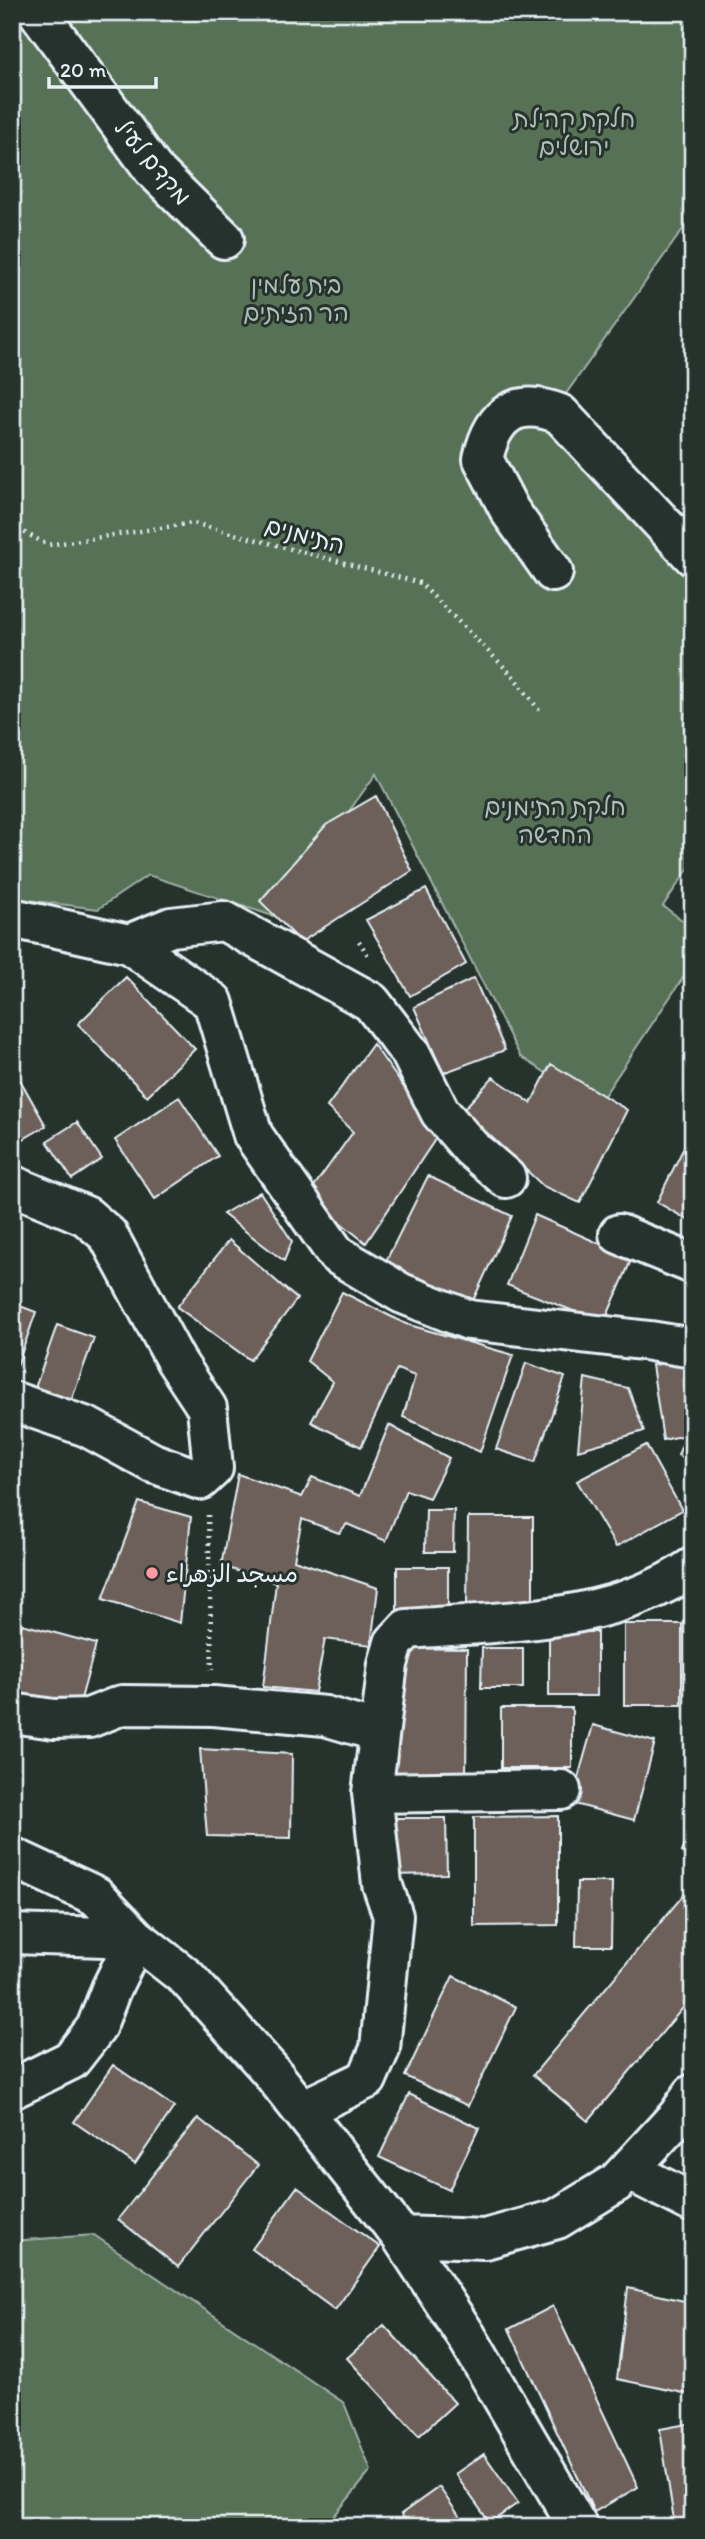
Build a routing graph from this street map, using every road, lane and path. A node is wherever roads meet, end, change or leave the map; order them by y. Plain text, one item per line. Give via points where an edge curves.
1 (38, 12) edge
2 (224, 239) dead end
3 (12, 526) edge
4 (693, 556) edge
5 (552, 572) dead end
6 (539, 710) dead end
7 (12, 918) edge
8 (129, 944) junction
9 (506, 1178) dead end
10 (12, 1185) edge
11 (619, 1234) dead end
12 (693, 1264) edge
13 (693, 1348) edge
14 (12, 1401) edge
15 (200, 1480) junction
16 (693, 1567) edge
17 (213, 1706) junction
18 (12, 1713) edge
19 (379, 1732) junction
20 (561, 1790) dead end
21 (372, 1793) junction
22 (12, 1857) edge
23 (12, 1934) edge
24 (136, 1938) junction
25 (12, 2089) edge
26 (693, 2094) edge
27 (302, 2110) junction
28 (628, 2170) junction
29 (693, 2203) edge
30 (401, 2236) junction
31 (578, 2527) edge

1 - 2 street, מקדם לעיל via 153,169
3 - 6 path, התימנים via 48,545 193,523 420,583 513,676
4 - 5 street via 560,414 528,405 499,420 483,458 510,511
7 - 8 street
8 - 9 street via 171,926 224,921 371,1002 411,1054 440,1112 471,1148
8 - 13 street via 213,1002 253,1135 336,1254 401,1293 469,1320
10 - 15 street via 86,1216 108,1235 176,1361 207,1408 213,1468
11 - 12 street
14 - 15 street via 87,1427 153,1462
15 - 17 path via 209,1522
16 - 19 street via 645,1594 573,1615 407,1629 394,1643 388,1664
17 - 18 street via 122,1705 89,1718 66,1719
17 - 19 street via 325,1716
19 - 21 street
20 - 21 street
21 - 27 street via 382,1884 393,1916 380,2049 367,2079
22 - 24 street via 96,1896
23 - 24 street
24 - 25 street via 96,2028 72,2060
24 - 27 street via 187,1978
26 - 28 street
27 - 30 street
28 - 29 street
28 - 30 street via 617,2182 557,2219 485,2239
30 - 31 street via 467,2337

